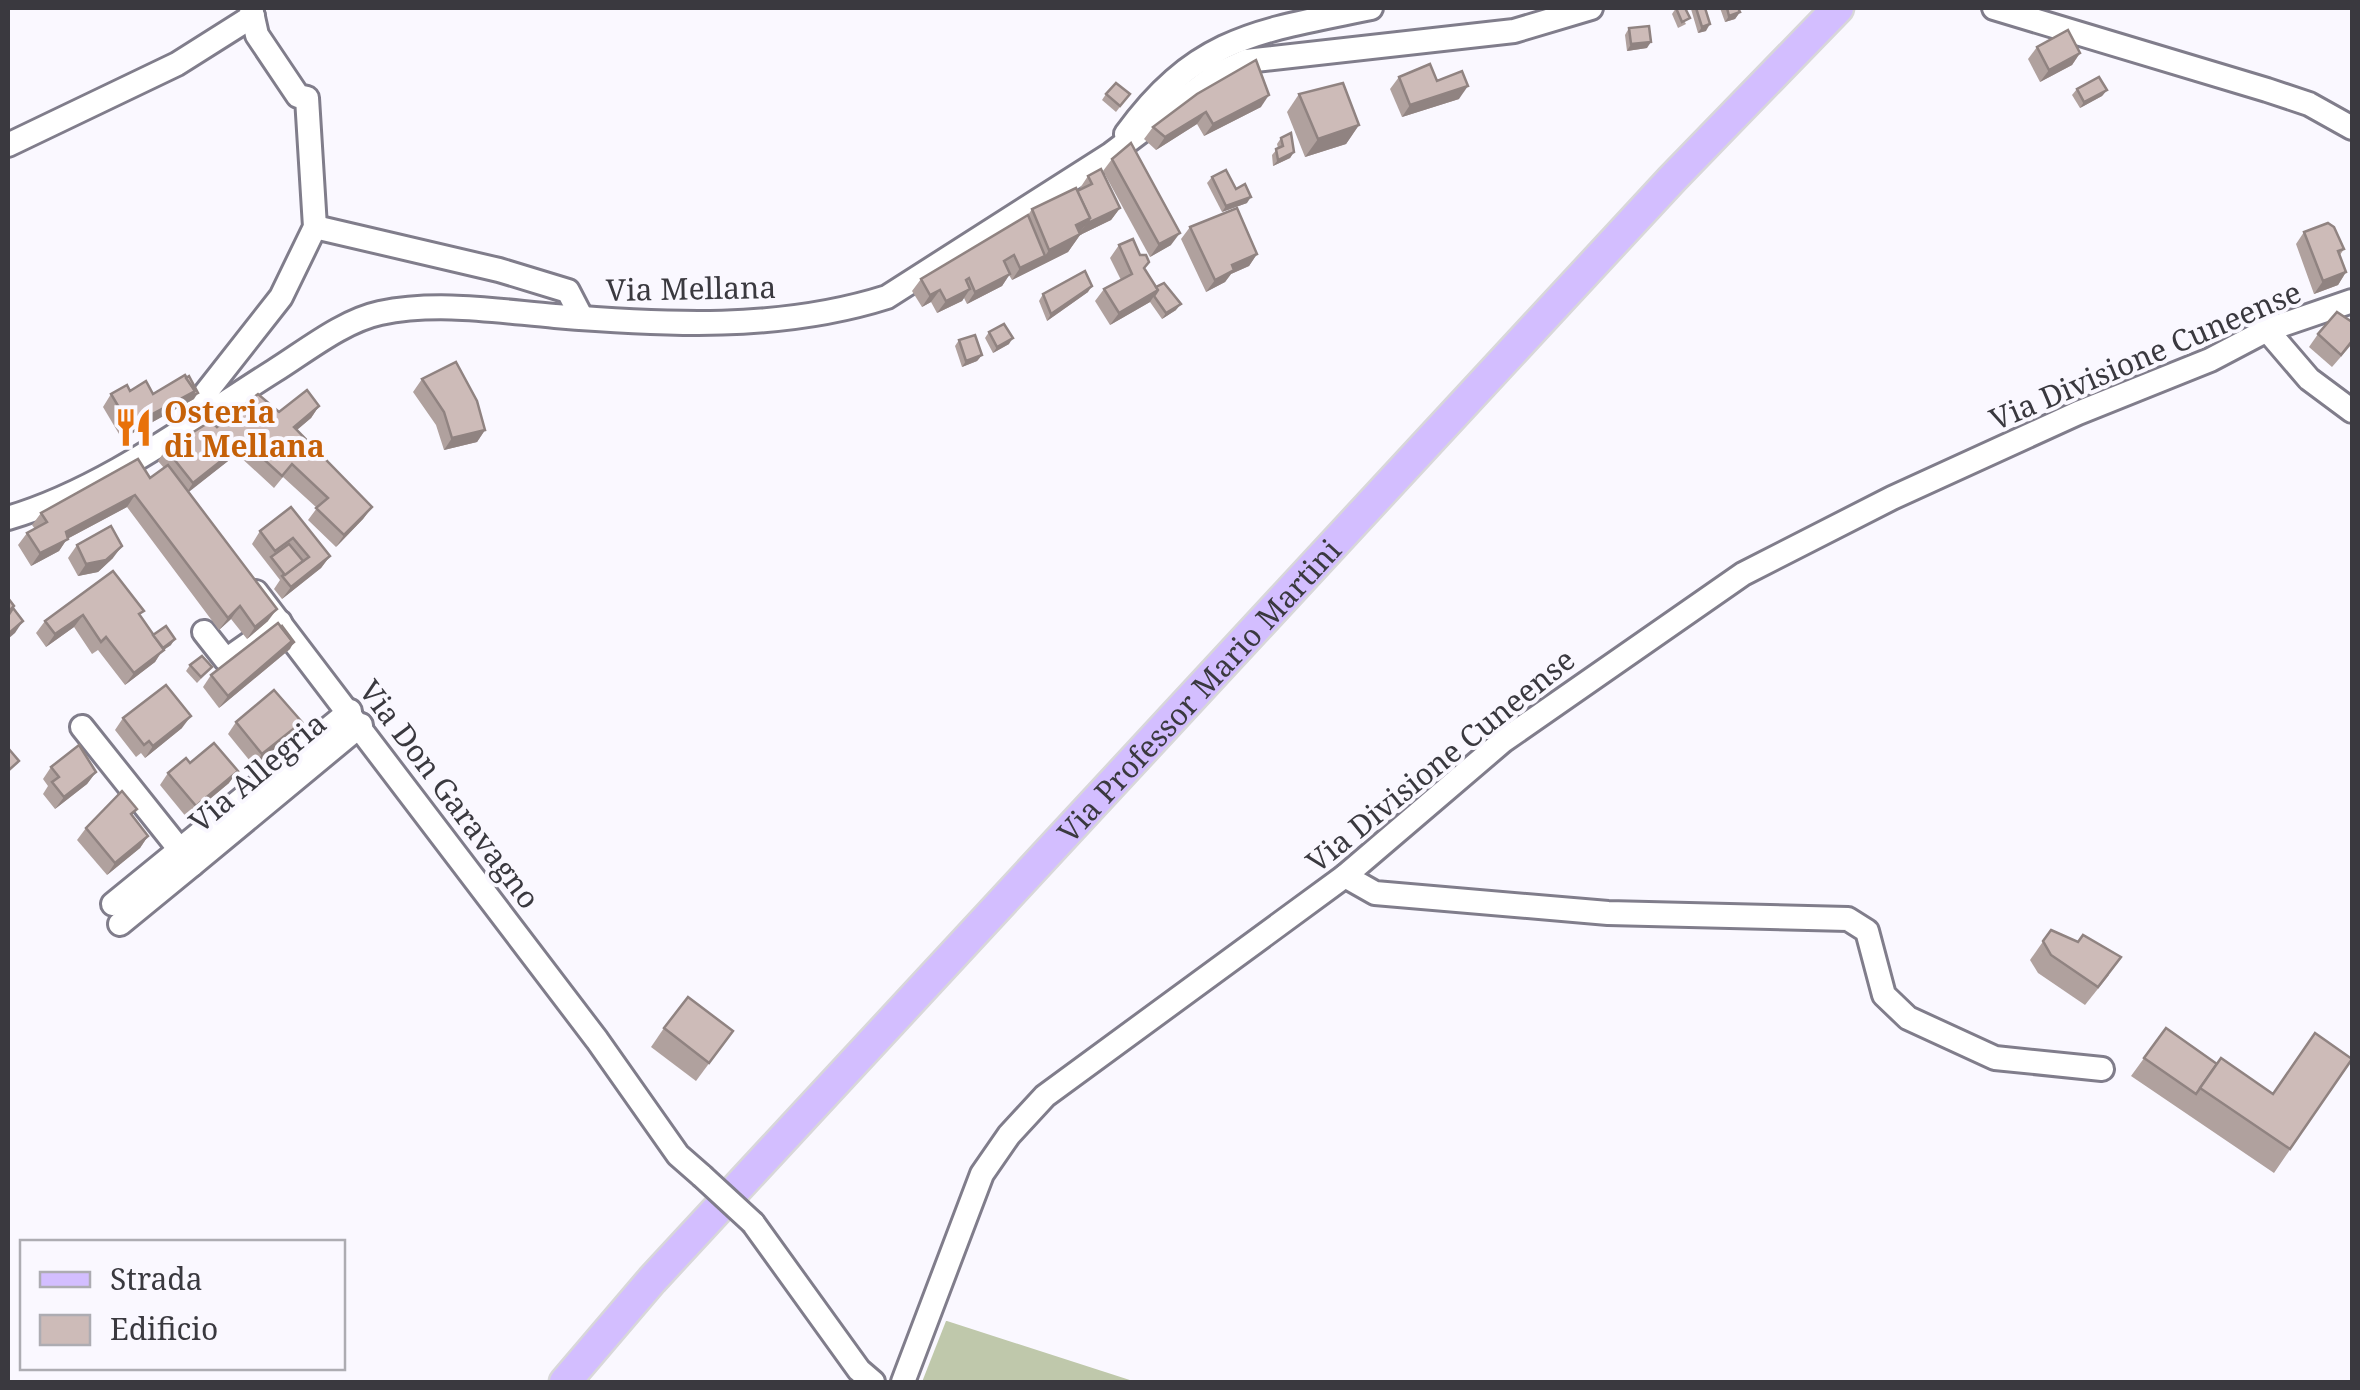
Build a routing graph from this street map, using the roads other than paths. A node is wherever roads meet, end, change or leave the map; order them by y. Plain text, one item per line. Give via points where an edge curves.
1 (1370, 8) edge
2 (1590, 8) edge
3 (1838, 8) edge
4 (1994, 8) edge
5 (252, 12) edge
6 (2352, 128) edge
7 (8, 144) edge
8 (1111, 154) junction
9 (315, 227) junction
10 (2352, 301) edge
11 (582, 318) junction
12 (2267, 330) junction
13 (2352, 411) edge
14 (151, 460) junction
15 (8, 518) edge
16 (243, 576) edge
17 (280, 622) junction
18 (204, 632) dead end
19 (355, 718) junction
20 (82, 727) dead end
21 (185, 858) junction
22 (1345, 876) junction
23 (117, 914) dead end
24 (2102, 1069) dead end
25 (565, 1382) edge
26 (873, 1382) edge
27 (903, 1382) edge

1 - 8 street via 1249,33 1194,60
2 - 8 street, Via Mellana via 1514,30 1246,62 1216,74
3 - 25 main road, Via Professor Mario Martini via 652,1280
4 - 6 street via 2309,104
5 - 7 street via 177,64
5 - 9 street via 257,35 298,96 307,98
8 - 11 street, Via Mellana via 887,297 845,310 736,324
9 - 11 street via 568,291
9 - 14 street via 281,297 240,352 198,404 148,439
10 - 12 street, Via Divisione Cuneense
11 - 14 street, Via Mellana via 431,306 376,314 332,335
12 - 13 street via 2309,379
12 - 22 street, Via Divisione Cuneense via 1892,498 1743,574 1503,741
14 - 15 street, Via Mellana
16 - 17 street, Via Don Garavagno
17 - 18 street via 226,660
17 - 19 street, Via Don Garavagno
19 - 21 street, Via Allegria
19 - 26 street, Via Don Garavagno, bridge via 678,1155 753,1222
20 - 21 street, Via Allegria
21 - 23 street, Via Allegria
22 - 24 street via 1375,892 1608,913 1848,920 1867,931 1884,995 1908,1018 1995,1058
22 - 27 street, Via Divisione Cuneense via 1045,1096 1009,1134 982,1174

